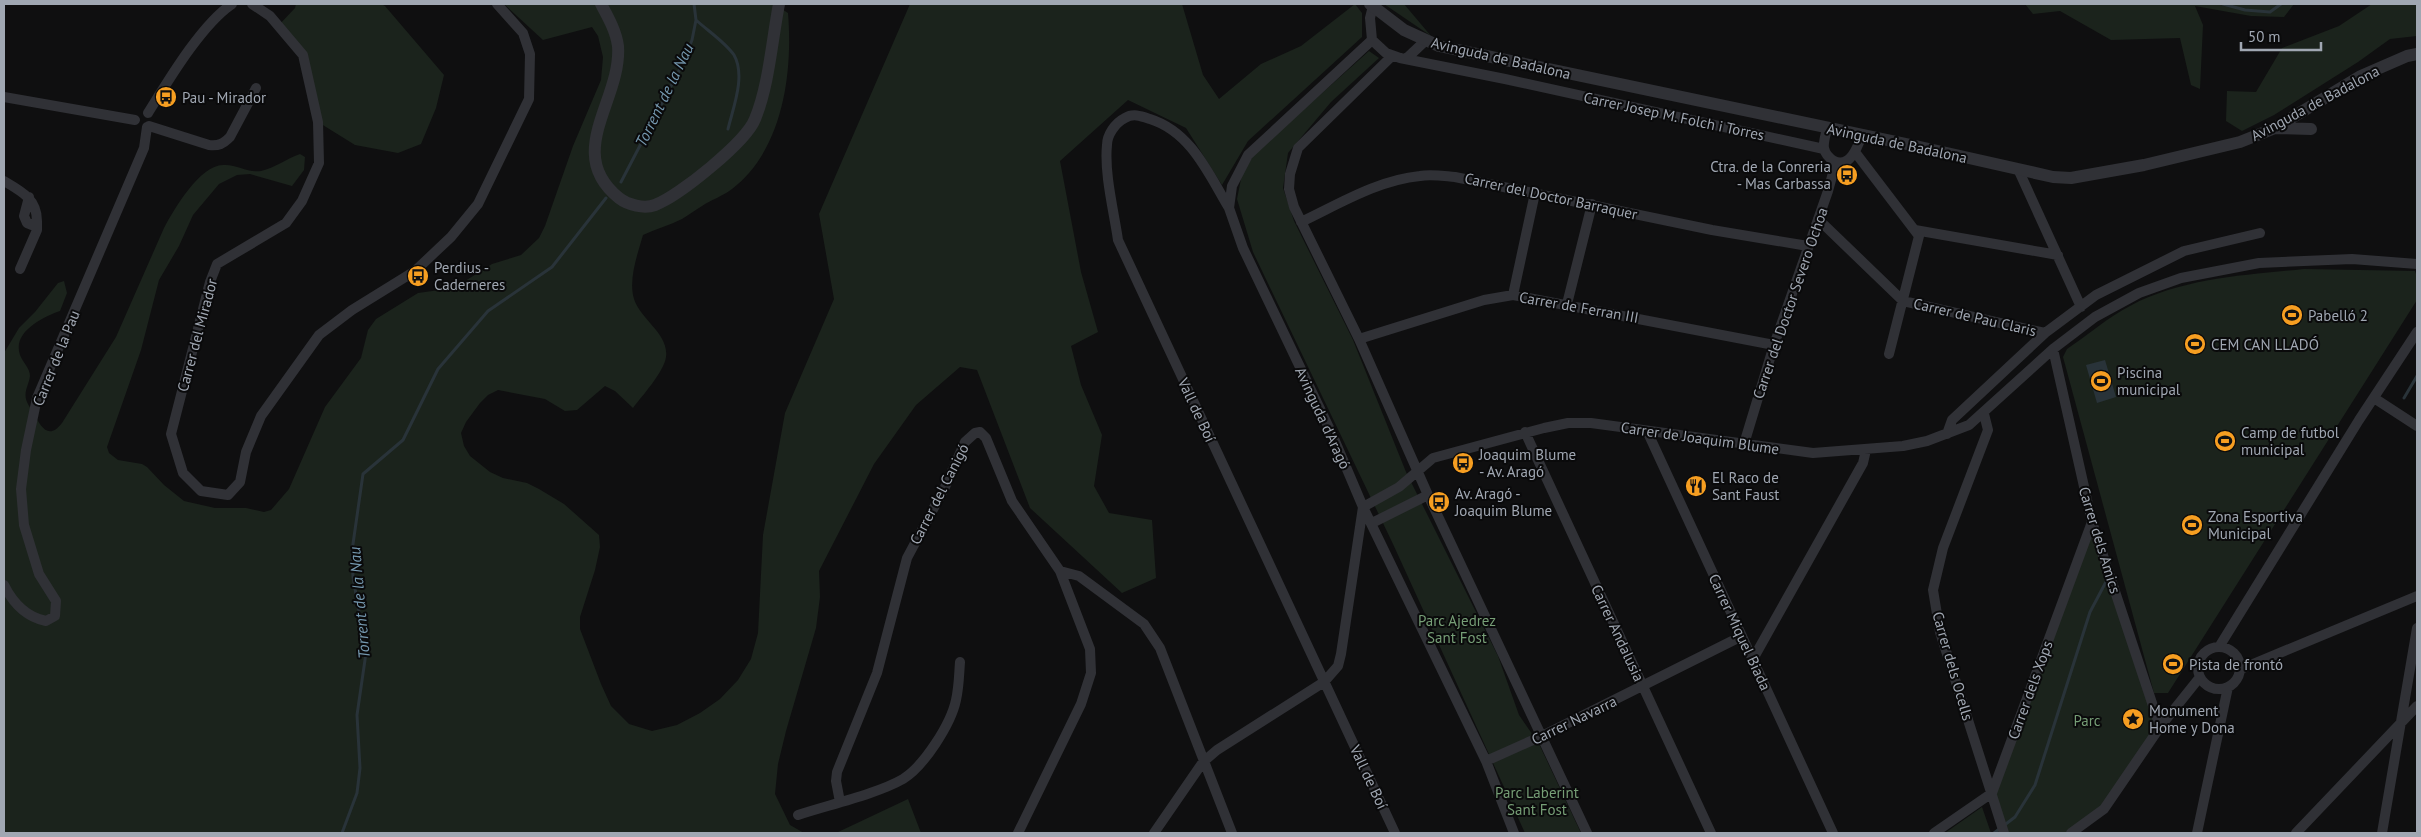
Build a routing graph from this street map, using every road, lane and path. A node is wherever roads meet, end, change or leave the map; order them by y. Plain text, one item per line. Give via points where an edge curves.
1 (232, 4) edge
2 (252, 4) edge
3 (497, 4) edge
4 (601, 4) edge
5 (779, 4) edge
6 (1372, 5) edge
7 (1372, 40) junction
8 (1425, 41) junction
9 (2417, 54) edge
10 (1392, 56) junction
11 (1406, 59) junction
12 (256, 88) dead end
13 (4, 97) edge
14 (148, 113) junction
15 (136, 120) junction
16 (148, 127) junction
17 (1827, 128) junction
18 (2275, 128) junction
19 (2311, 129) dead end
20 (1862, 135) junction
21 (1824, 149) junction
22 (1855, 152) junction
23 (1836, 162) junction
24 (2018, 169) junction
25 (4, 181) edge
26 (1534, 193) junction
27 (1592, 204) junction
28 (1229, 208) junction
29 (1818, 218) junction
30 (1301, 222) junction
31 (1915, 230) junction
32 (2260, 233) dead end
33 (1808, 246) junction
34 (2058, 255) junction
35 (2417, 264) edge
36 (20, 269) dead end
37 (1513, 295) junction
38 (1903, 301) junction
39 (1566, 304) junction
40 (2081, 306) junction
41 (2417, 332) edge
42 (2045, 333) junction
43 (1359, 339) junction
44 (1774, 345) junction
45 (2053, 349) junction
46 (1888, 354) dead end
47 (2374, 398) junction
48 (1984, 414) junction
49 (2417, 426) edge
50 (1647, 431) junction
51 (1525, 432) junction
52 (1947, 434) junction
53 (1744, 444) junction
54 (1866, 450) junction
55 (1418, 470) junction
56 (1428, 495) junction
57 (1363, 507) junction
58 (2092, 522) junction
59 (1372, 524) junction
60 (1356, 550) junction
61 (1060, 571) junction
62 (4, 585) edge
63 (2417, 596) edge
64 (2417, 628) edge
65 (1742, 636) junction
66 (2219, 647) junction
67 (1753, 658) junction
68 (960, 662) dead end
69 (2241, 669) junction
70 (2200, 677) junction
71 (1324, 682) junction
72 (1642, 686) junction
73 (2228, 687) junction
74 (2417, 706) edge
75 (2400, 724) junction
76 (2160, 727) junction
77 (1542, 736) junction
78 (1486, 761) junction
79 (1203, 762) junction
80 (1992, 793) junction
81 (840, 802) junction
82 (798, 815) dead end
83 (1511, 832) edge
84 (1018, 833) edge
85 (1154, 833) edge
86 (1232, 833) edge
87 (1395, 833) edge
88 (1587, 833) edge
89 (1711, 833) edge
90 (1833, 833) edge
91 (1934, 833) edge
92 (2004, 833) edge
93 (2071, 833) edge
94 (2197, 833) edge
95 (2296, 833) edge
96 (2382, 833) edge

1 - 14 street via 220,12 202,34
2 - 3 street, Carrer del Mirador via 270,16 302,55 318,122 319,163 302,200 286,223 217,264 210,282 171,434 183,473 201,491 228,495 240,482 246,452 261,416 318,335 415,271 451,237 478,204 529,99 530,54 523,33
4 - 5 street via 616,36 617,61 594,144 596,165 600,177 619,198 644,207 668,198 718,161 748,132 760,105
6 - 7 street
6 - 8 street, Avinguda de Badalona via 1404,30
7 - 10 street
7 - 28 street, Avinguda d'Aragó via 1248,155 1232,186
8 - 11 street
8 - 17 street, Avinguda de Badalona via 1468,53
9 - 18 street, Avinguda de Badalona via 2361,76
10 - 11 street
10 - 30 street via 1298,148 1289,189
11 - 21 street, Carrer Josep M. Folch i Torres
12 - 16 street via 230,137 218,146
13 - 15 street
14 - 15 street via 140,112
14 - 16 street via 152,118
15 - 16 street via 139,126
16 - 62 street, Carrer de la Pau via 144,148 38,398 26,450 21,489 24,525 38,574 56,601 56,616 46,621 34,619 22,610
17 - 20 street, Avinguda de Badalona
17 - 21 street
18 - 19 street
18 - 24 street, Avinguda de Badalona via 2240,142 2092,176 2053,177
20 - 22 street
20 - 24 street, Avinguda de Badalona
21 - 23 street
22 - 23 street via 1845,162
22 - 31 street
23 - 29 street, Carrer del Doctor Severo Ochoa
24 - 34 street
25 - 36 street via 29,197 37,212 37,230
26 - 27 street, Carrer del Doctor Barraquer
26 - 30 street, Carrer del Doctor Barraquer via 1455,177 1421,175 1378,186
26 - 37 street
27 - 33 street, Carrer del Doctor Barraquer via 1712,230
27 - 39 street
28 - 57 street, Avinguda d'Aragó via 1243,248 1332,434
28 - 71 street, Vall de Boí via 1196,154 1175,130 1136,115 1116,124 1106,145 1118,240
29 - 33 street, Carrer del Doctor Severo Ochoa
29 - 38 street, Carrer de Pau Claris
30 - 43 street
31 - 34 street
31 - 38 street via 1919,236
32 - 40 street via 2184,251 2096,295
33 - 44 street, Carrer del Doctor Severo Ochoa
34 - 40 street
35 - 45 street, Carrer de Joaquim Blume via 2352,259 2259,262 2181,278 2139,293 2095,317
37 - 39 street, Carrer de Ferran III
37 - 43 street, Carrer de Ferran III via 1484,300
38 - 42 street, Carrer de Pau Claris
38 - 46 street
39 - 44 street, Carrer de Ferran III
40 - 42 street
41 - 47 street
42 - 52 street via 1952,420
43 - 55 street
44 - 53 street, Carrer del Doctor Severo Ochoa
45 - 48 street, Carrer de Joaquim Blume
45 - 58 street, Carrer dels Amics
47 - 49 street
47 - 66 street
48 - 52 street, Carrer de Joaquim Blume via 1969,425
48 - 80 street, Carrer dels Ocells via 1988,430 1943,548 1934,590 1940,632
50 - 51 street, Carrer de Joaquim Blume via 1568,423
50 - 53 street, Carrer de Joaquim Blume
50 - 65 street, Carrer Miquel Biada
51 - 55 street, Carrer de Joaquim Blume via 1433,458
51 - 72 street, Carrer Andalusia
52 - 54 street, Carrer de Joaquim Blume via 1903,446
53 - 54 street, Carrer de Joaquim Blume via 1812,453
54 - 67 street via 1863,463
55 - 56 street
55 - 57 street, Carrer de Joaquim Blume via 1399,487
56 - 59 street
56 - 77 street
57 - 59 street, Avinguda d'Aragó
57 - 60 street
58 - 76 street, Carrer dels Amics
58 - 80 street, Carrer dels Xops
59 - 60 street
59 - 78 street, Avinguda d'Aragó
60 - 71 street via 1342,654 1335,670
61 - 79 street via 1079,576 1151,631
61 - 81 street, Carrer del Canigó via 1012,501 986,438 975,432 966,442 907,558 877,673 837,772
61 - 84 street via 1090,649 1091,673 1081,704
63 - 69 street
64 - 75 street
65 - 67 street, Carrer Miquel Biada
65 - 72 street, Carrer Navarra
66 - 69 street via 2235,656
66 - 70 street via 2210,648 2200,656 2197,666
67 - 90 street, Carrer Miquel Biada
68 - 81 street via 959,688 953,710 920,764 902,780
69 - 73 street via 2238,679
70 - 73 street via 2206,686
70 - 76 street
71 - 79 street
71 - 87 street, Vall de Boí
72 - 77 street, Carrer Navarra
72 - 89 street, Carrer Andalusia
73 - 94 street
74 - 75 street
75 - 95 street
75 - 96 street
76 - 93 street via 2104,809
77 - 78 street, Carrer Navarra
77 - 88 street
78 - 83 street, Avinguda d'Aragó
79 - 85 street
79 - 86 street
80 - 91 street
80 - 92 street, Carrer dels Ocells
81 - 82 street

